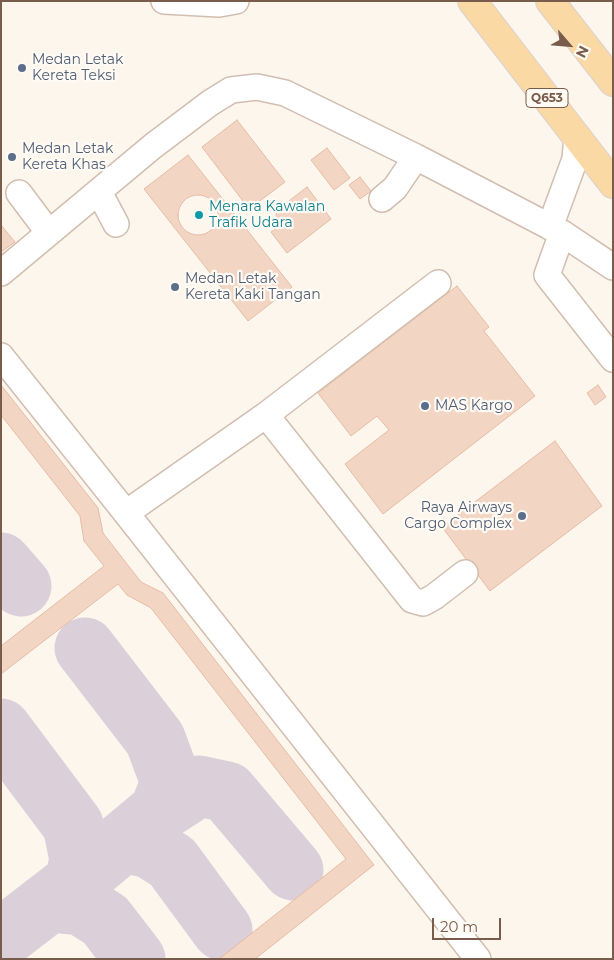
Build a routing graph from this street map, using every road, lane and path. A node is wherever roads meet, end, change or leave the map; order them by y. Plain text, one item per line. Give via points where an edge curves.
1 (164, 1) edge
2 (550, 1) edge
3 (224, 2) edge
4 (476, 5) edge
5 (613, 82) edge
6 (577, 136) junction
7 (416, 157) junction
8 (613, 184) edge
9 (99, 192) junction
10 (19, 194) dead end
11 (382, 199) dead end
12 (116, 224) dead end
13 (556, 230) junction
14 (49, 233) junction
15 (613, 267) edge
16 (1, 273) edge
17 (438, 283) dead end
18 (1, 356) edge
19 (613, 359) edge
20 (266, 415) junction
21 (126, 514) junction
22 (465, 573) dead end
23 (478, 959) edge

1 - 3 lane
2 - 5 main road
4 - 6 main road, Q653
6 - 8 main road, Q653
6 - 13 lane via 576,159
7 - 9 lane via 285,92 257,87 231,90 210,103
7 - 11 lane via 395,188
7 - 13 lane
9 - 12 lane
9 - 14 lane
10 - 14 lane
13 - 15 lane
13 - 19 lane via 547,275
14 - 16 lane
17 - 20 lane
18 - 21 lane
20 - 21 lane
20 - 22 lane via 412,600 423,603
21 - 23 lane

